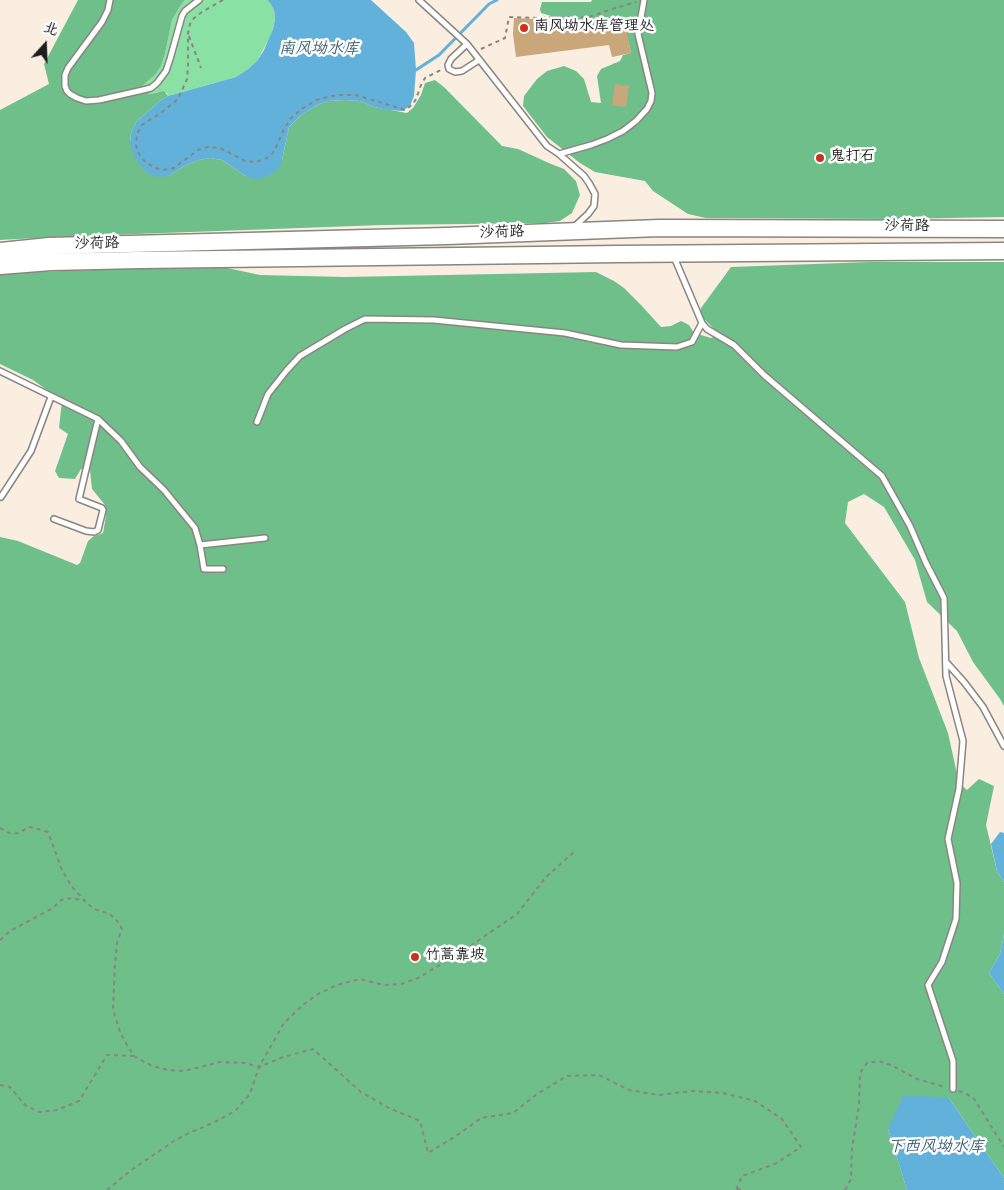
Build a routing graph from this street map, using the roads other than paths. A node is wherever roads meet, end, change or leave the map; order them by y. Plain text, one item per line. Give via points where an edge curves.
1 (110, 0) edge
2 (199, 0) edge
3 (419, 0) edge
4 (644, 0) edge
5 (467, 44) junction
6 (479, 60) junction
7 (559, 154) junction
8 (1004, 229) edge
9 (571, 231) junction
10 (0, 251) edge
11 (1004, 251) edge
12 (673, 254) junction
13 (0, 266) edge
14 (702, 323) junction
15 (0, 371) edge
16 (52, 397) junction
17 (98, 420) junction
18 (258, 422) dead end
19 (1, 497) edge
20 (54, 519) dead end
21 (264, 538) dead end
22 (200, 544) junction
23 (223, 569) dead end
24 (946, 662) junction
25 (1004, 746) edge
26 (953, 1089) road end

1 - 2 lane via 102,22 66,75 67,91 86,101 151,88 157,83 168,65 182,16
3 - 5 lane
4 - 7 lane via 638,34 652,93 647,109 622,132
5 - 6 lane
5 - 6 lane via 451,59 448,67 458,72
6 - 7 lane via 547,146
7 - 9 lane via 584,176 595,194 591,210
8 - 9 main road, 沙荷路 via 659,228
9 - 10 main road, 沙荷路 via 49,246
11 - 12 main road, 沙荷路
12 - 13 main road, 沙荷路 via 139,260
12 - 14 lane
14 - 18 lane via 692,342 677,347 621,345 564,333 434,320 365,319 300,356 268,394
14 - 24 lane via 734,345 764,375 882,476 944,598
15 - 16 lane
16 - 17 lane
16 - 19 lane via 31,451
17 - 20 lane via 79,499 104,510 98,530 86,531
17 - 22 lane via 164,490 194,528
21 - 22 lane
22 - 23 lane via 204,568
24 - 25 lane via 983,706
24 - 26 lane via 946,676 963,741 959,789 948,839 958,883 956,919 942,962 928,985 953,1062

